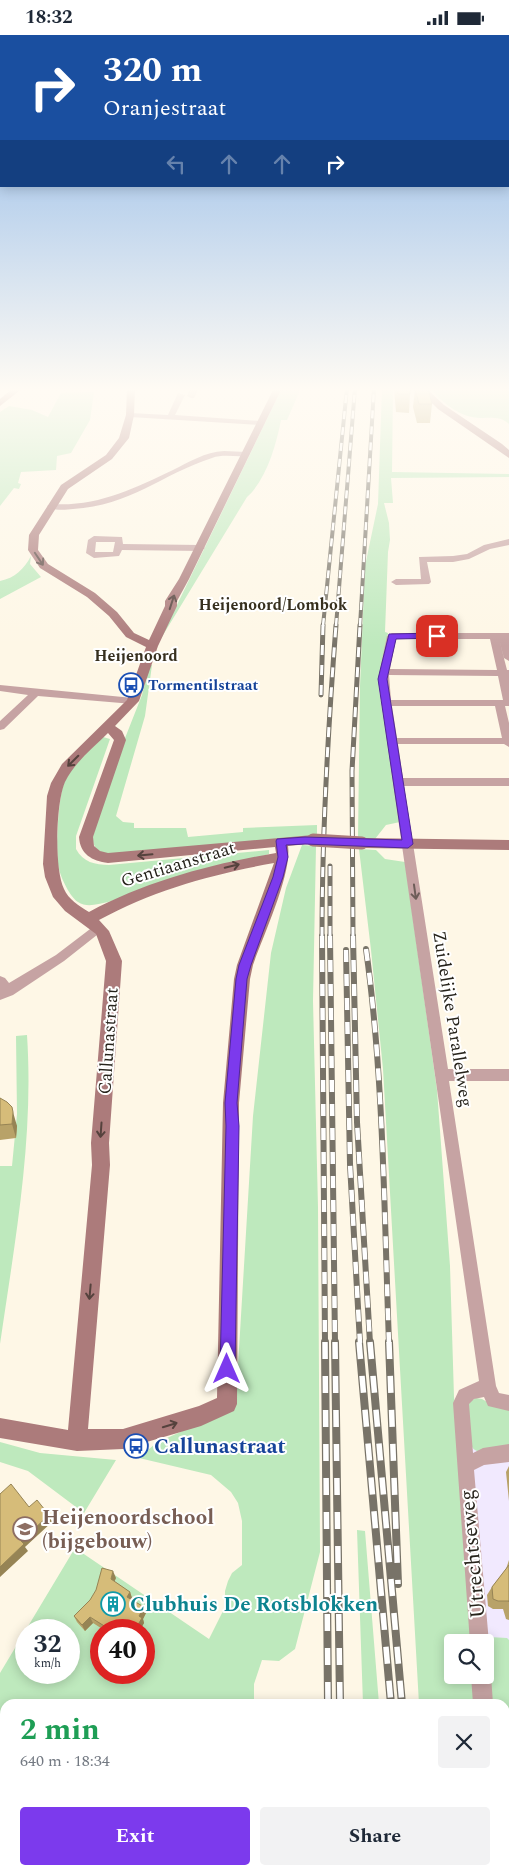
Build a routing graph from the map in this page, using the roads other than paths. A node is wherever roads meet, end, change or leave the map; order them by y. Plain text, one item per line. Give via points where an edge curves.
1 (84, 474) edge
2 (172, 474) edge
3 (235, 474) edge
4 (50, 506) junction
5 (509, 541) edge
6 (119, 547) dead end
7 (200, 548) junction
8 (396, 582) dead end
9 (502, 636) edge
10 (152, 646) junction
11 (509, 658) edge
12 (384, 669) junction
13 (505, 670) edge
14 (0, 688) edge
15 (36, 693) junction
16 (133, 701) junction
17 (504, 704) edge
18 (386, 706) junction
19 (108, 726) junction
20 (0, 727) edge
21 (392, 744) junction
22 (509, 744) edge
23 (509, 782) edge
24 (398, 785) junction
25 (509, 789) edge
26 (408, 844) junction
27 (509, 845) edge
28 (282, 849) junction
29 (93, 923) junction
30 (3, 989) edge
31 (443, 1075) junction
32 (509, 1075) edge
33 (488, 1388) junction
34 (505, 1403) edge
35 (0, 1428) edge
36 (77, 1441) junction
37 (509, 1453) edge
38 (465, 1465) junction
39 (479, 1634) edge
40 (482, 1684) edge
41 (483, 1699) edge

1 - 4 street via 64,487
2 - 4 street via 104,502 70,509
3 - 7 street
4 -> 10 street via 34,535 35,554 44,567 104,605 130,635
5 - 8 street via 469,556 422,559 426,581
6 - 7 street
10 -> 7 street via 171,601
9 - 11 street
9 - 12 street, Zuidelijke Parallelweg via 392,636
9 - 13 street
10 - 16 street
12 - 13 street
12 - 18 street, Zuidelijke Parallelweg via 382,679
13 - 17 street
14 - 15 street
15 - 16 street
15 - 20 street
16 - 19 street
17 - 18 street
17 - 22 street
18 - 21 street, Zuidelijke Parallelweg
28 -> 19 street via 108,858 91,853 87,849 86,837 120,740
19 -> 29 street via 67,767 54,797 52,877 58,893 70,907
21 - 22 street
21 - 24 street, Zuidelijke Parallelweg
23 - 24 street
24 - 25 street
24 - 26 street, Zuidelijke Parallelweg
26 - 27 street
26 - 28 street, bridge via 313,840
26 -> 31 street, Zuidelijke Parallelweg
29 -> 28 street, Gentiaanstraat via 126,899
36 -> 28 street via 123,1439 227,1405 231,1103 242,979 278,877
29 - 30 street, Gentiaanstraat via 60,959
29 -> 36 street, Callunastraat via 109,945 114,961 101,1165
31 - 32 street
31 - 33 street, Zuidelijke Parallelweg
33 - 34 street via 494,1400
33 - 38 street, Utrechtseweg via 463,1397
35 - 36 street
37 - 38 street, Utrechtseweg via 483,1457
38 - 39 street, Utrechtseweg
40 - 41 street

